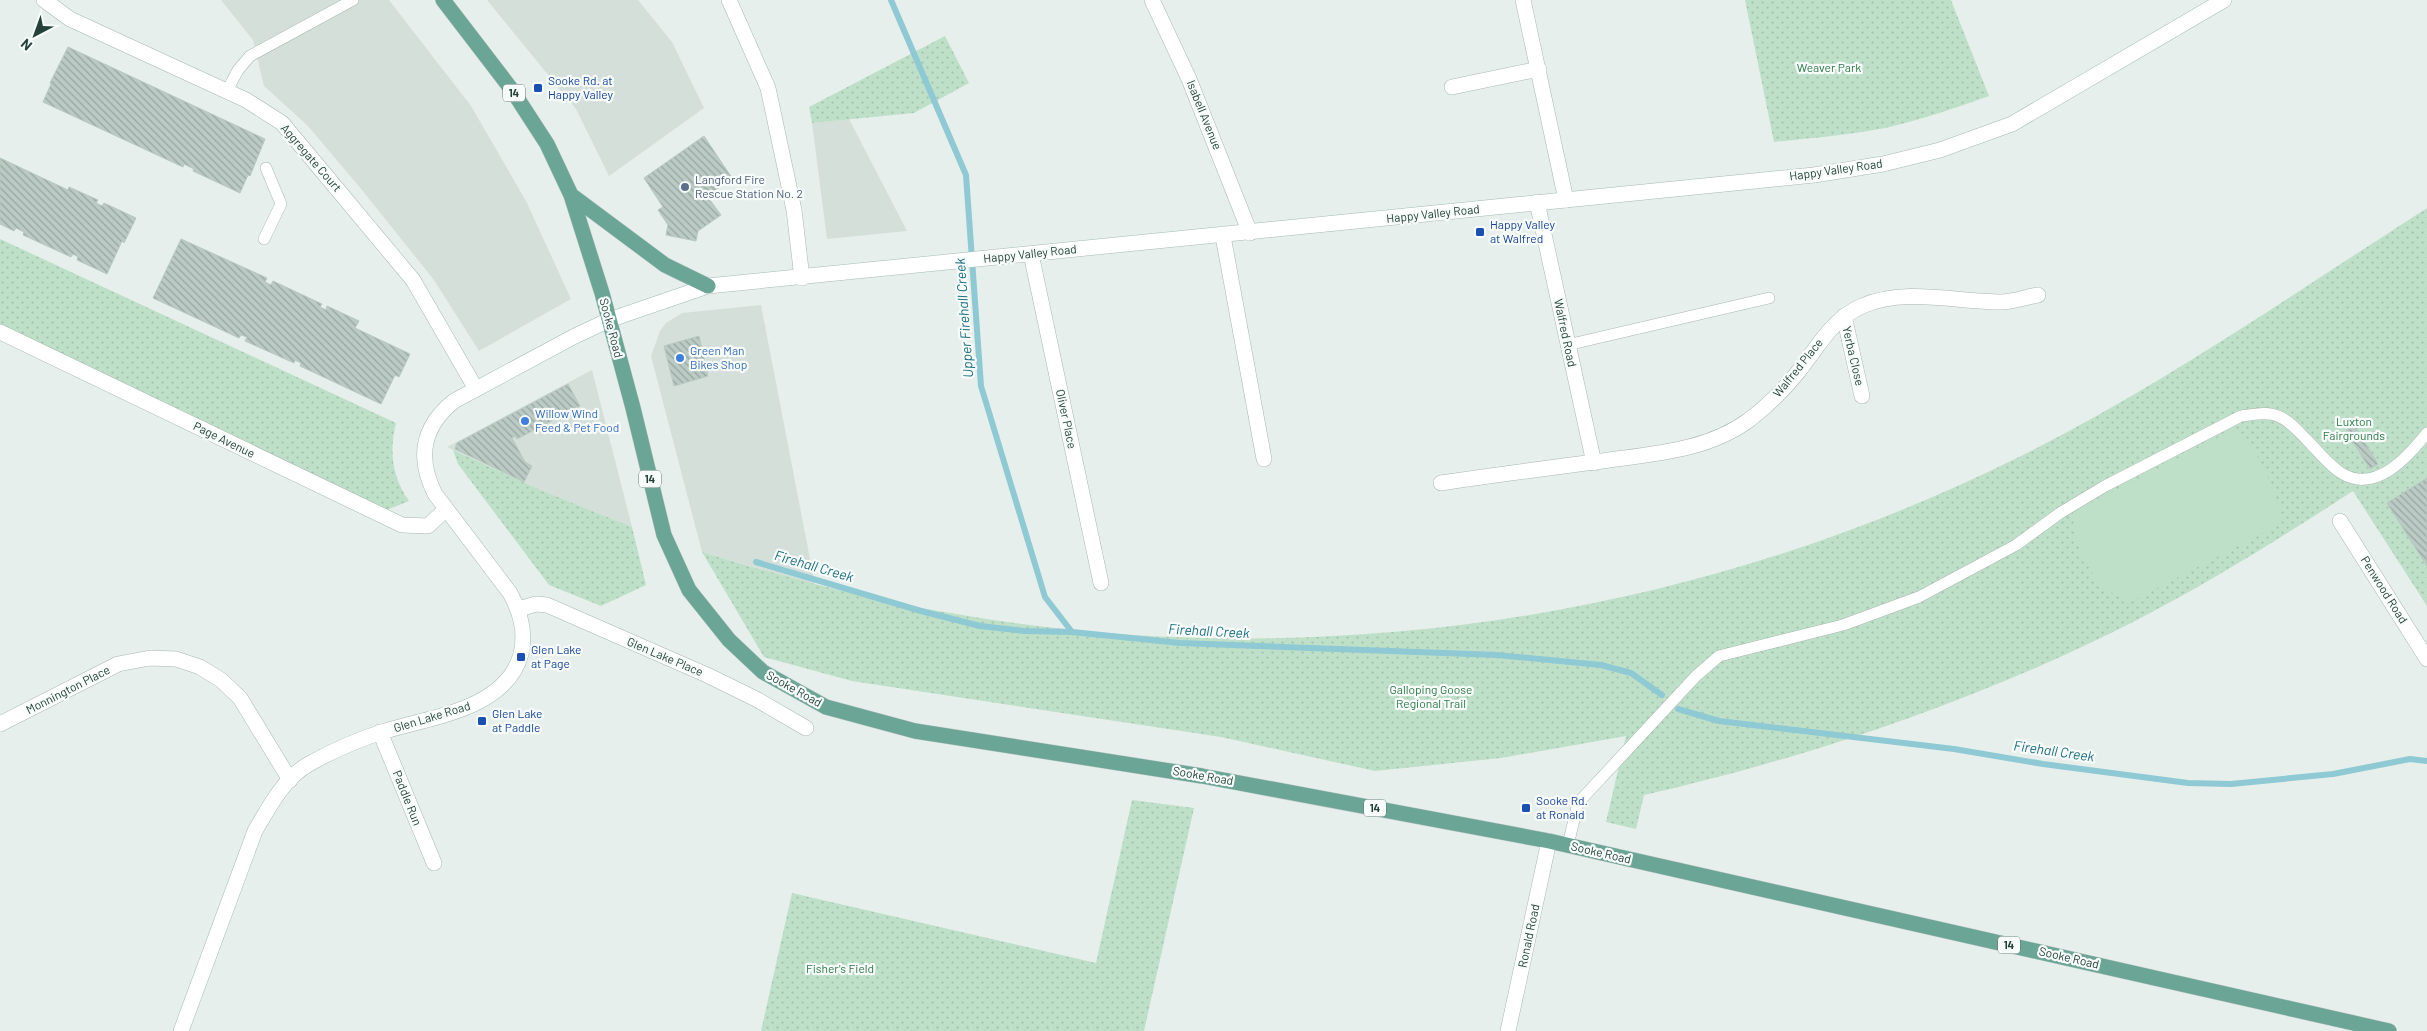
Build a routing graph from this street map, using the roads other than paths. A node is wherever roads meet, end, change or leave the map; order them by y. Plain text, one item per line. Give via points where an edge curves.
1 (44, 0) edge
2 (353, 0) edge
3 (444, 0) edge
4 (729, 0) edge
5 (1152, 0) edge
6 (1523, 0) edge
7 (2224, 0) edge
8 (1539, 69) junction
9 (1452, 87) dead end
10 (227, 91) junction
11 (266, 168) dead end
12 (571, 195) junction
13 (1566, 200) junction
14 (1537, 202) junction
15 (1250, 233) junction
16 (1223, 236) junction
17 (264, 239) dead end
18 (1031, 254) junction
19 (802, 278) junction
20 (708, 286) junction
21 (2038, 295) dead end
22 (1769, 298) dead end
23 (1844, 316) junction
24 (609, 320) junction
25 (0, 332) edge
26 (1567, 345) junction
27 (476, 388) junction
28 (1862, 396) dead end
29 (2427, 433) edge
30 (1264, 459) dead end
31 (1594, 462) junction
32 (1441, 482) dead end
33 (446, 509) junction
34 (2340, 521) dead end
35 (1101, 583) dead end
36 (519, 609) junction
37 (2427, 659) edge
38 (0, 724) edge
39 (806, 728) dead end
40 (380, 732) junction
41 (290, 780) junction
42 (1549, 841) junction
43 (1568, 846) junction
44 (434, 863) dead end
45 (181, 1031) edge
46 (1508, 1031) edge
47 (2389, 1031) edge

1 - 10 street, Aggregate Court via 70,19
2 - 10 lane via 250,56
3 - 12 main road, Sooke Road / 14 via 512,90 547,144
4 - 19 street via 768,88 794,210
5 - 15 street, Isabell Avenue via 1189,79
6 - 8 street
7 - 13 street, Happy Valley Road via 2012,124 1948,148 1882,164 1814,175
8 - 9 street
8 - 13 street
10 - 27 street, Aggregate Court via 262,109 292,132 413,280
11 - 17 lane via 281,204
12 - 20 main road via 665,265
12 - 24 main road, Sooke Road / 14
13 - 14 street, Happy Valley Road
14 - 15 street, Happy Valley Road
14 - 26 street, Walfred Road
15 - 16 street, Happy Valley Road
16 - 18 street, Happy Valley Road
16 - 30 street
18 - 19 street, Happy Valley Road
18 - 35 street, Oliver Place
19 - 20 street, Happy Valley Road
20 - 24 street, Happy Valley Road
21 - 23 street, Walfred Place via 2003,302 1882,298
22 - 26 lane
23 - 28 street, Yerba Close
23 - 31 street, Walfred Place via 1830,328 1797,374 1748,421 1713,439 1682,449
24 - 27 street, Glen Lake Road
24 - 42 main road, Sooke Road / 14 via 664,535 689,590 729,640 763,672 818,703 915,731 1182,772
25 - 33 street, Page Avenue via 402,525 428,526
26 - 31 street, Walfred Road
27 - 33 street, Glen Lake Road via 446,408 428,437 424,463 428,479
29 - 43 lane via 2409,455 2373,480 2359,481 2342,474 2278,416 2240,416 2105,486 2016,545 1918,597 1843,625 1719,656 1696,676 1578,804
31 - 32 street, Walfred Place
33 - 36 street, Glen Lake Road
34 - 37 street, Penwood Road
36 - 39 street, Glen Lake Place via 536,604 547,605 756,698
36 - 40 street, Glen Lake Road via 523,625 521,651 514,671 498,690 468,707
38 - 41 street, Monnington Place via 118,664 150,658 176,659 200,667 221,680 240,698
40 - 41 street, Glen Lake Road via 307,764
40 - 44 street, Paddle Run
41 - 45 street, Glen Lake Road via 273,800 255,831
42 - 43 main road, Sooke Road / 14
42 - 46 street, Ronald Road
43 - 47 main road, Sooke Road / 14

